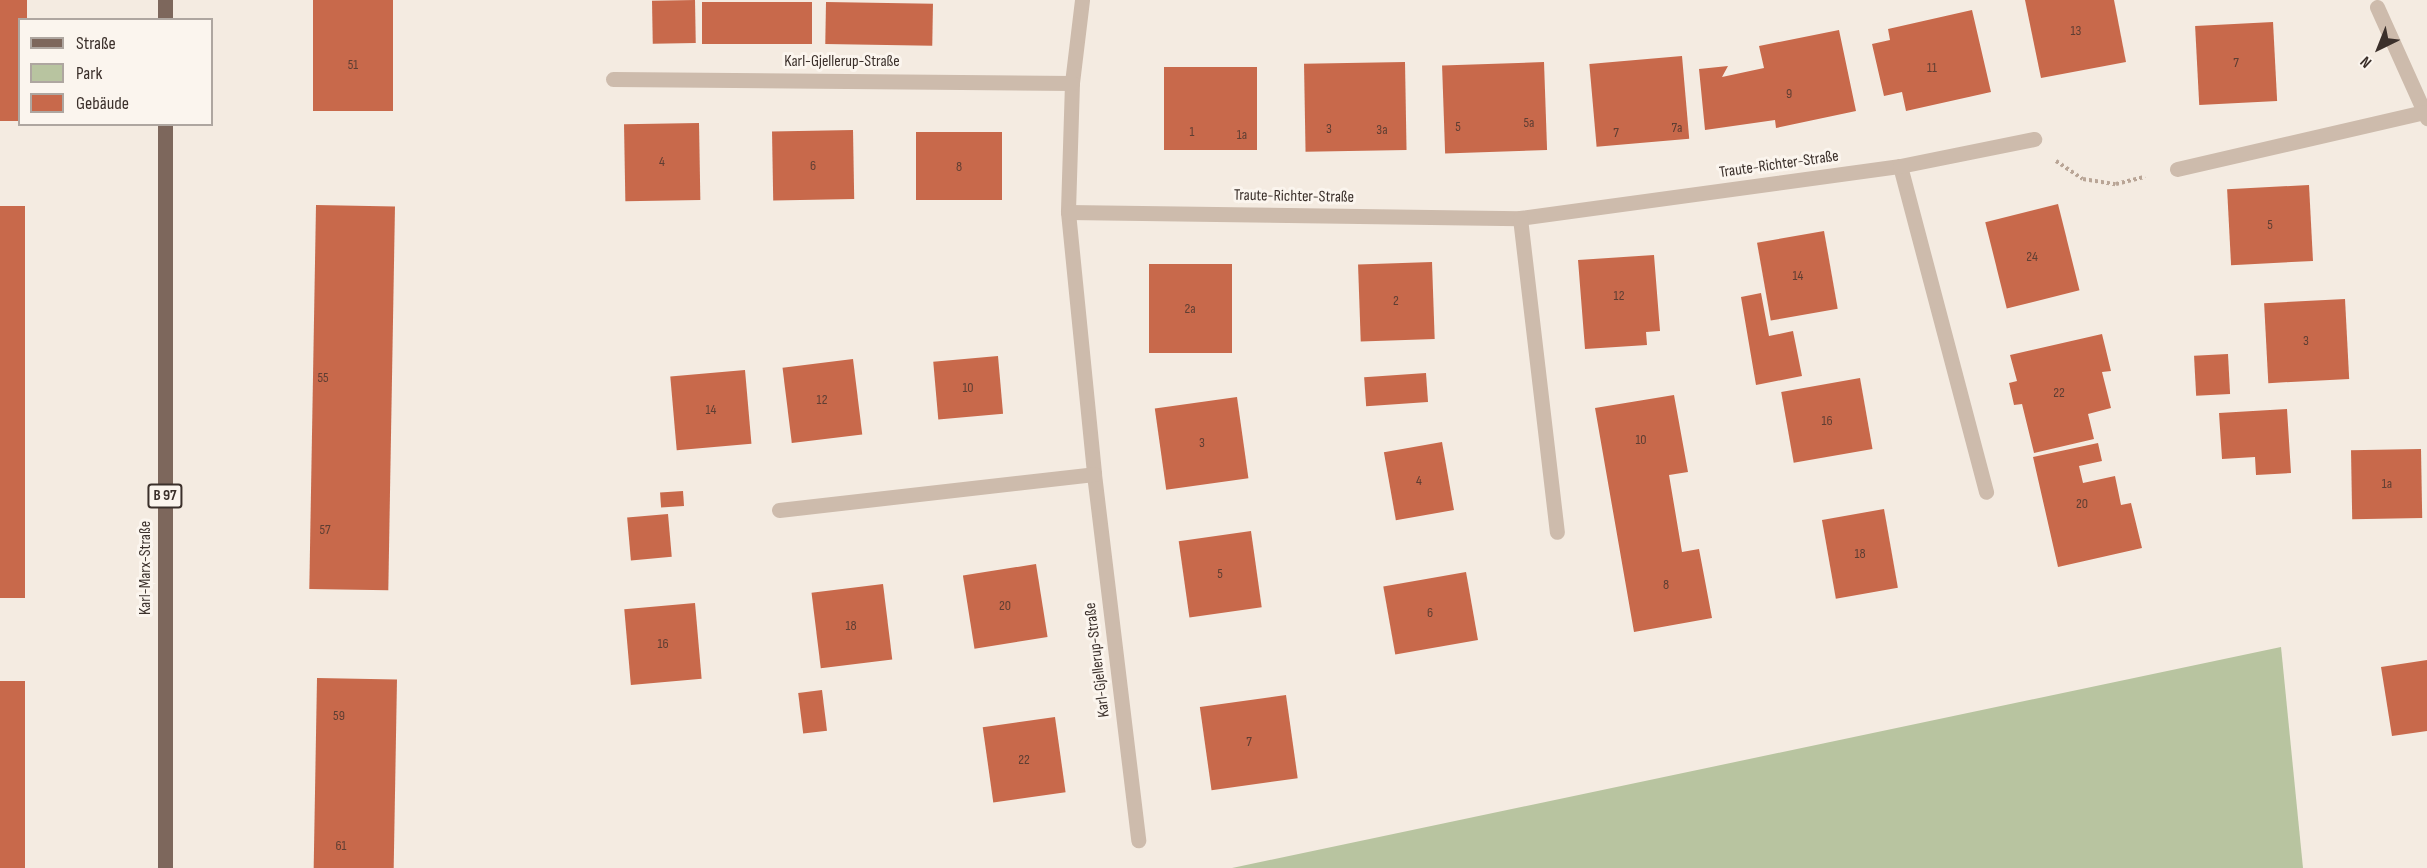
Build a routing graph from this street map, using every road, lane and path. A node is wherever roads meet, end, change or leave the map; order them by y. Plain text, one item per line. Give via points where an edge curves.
1 (165, 0) edge
2 (1082, 0) edge
3 (2377, 7) dead end
4 (165, 18) edge
5 (613, 79) dead end
6 (1072, 83) junction
7 (2426, 115) edge
8 (165, 126) edge
9 (2034, 139) joint
10 (1900, 166) junction
11 (2177, 170) joint
12 (1068, 212) junction
13 (1520, 218) junction
14 (1094, 474) junction
15 (1986, 492) dead end
16 (779, 510) dead end
17 (1557, 532) dead end
18 (1138, 840) dead end
19 (165, 868) edge

1 - 4 main road
2 - 6 street, Karl-Gjellerup-Straße
3 - 7 street
5 - 6 street, Karl-Gjellerup-Straße
6 - 12 street, Karl-Gjellerup-Straße
7 - 11 street
8 - 19 main road, Karl-Marx-Straße / B 97
9 - 10 street, Traute-Richter-Straße
9 - 11 path via 2047,155 2082,179 2116,183
10 - 13 street, Traute-Richter-Straße
10 - 15 street
12 - 13 street, Traute-Richter-Straße
12 - 14 street, Karl-Gjellerup-Straße
13 - 17 street
14 - 16 street
14 - 18 street, Karl-Gjellerup-Straße

